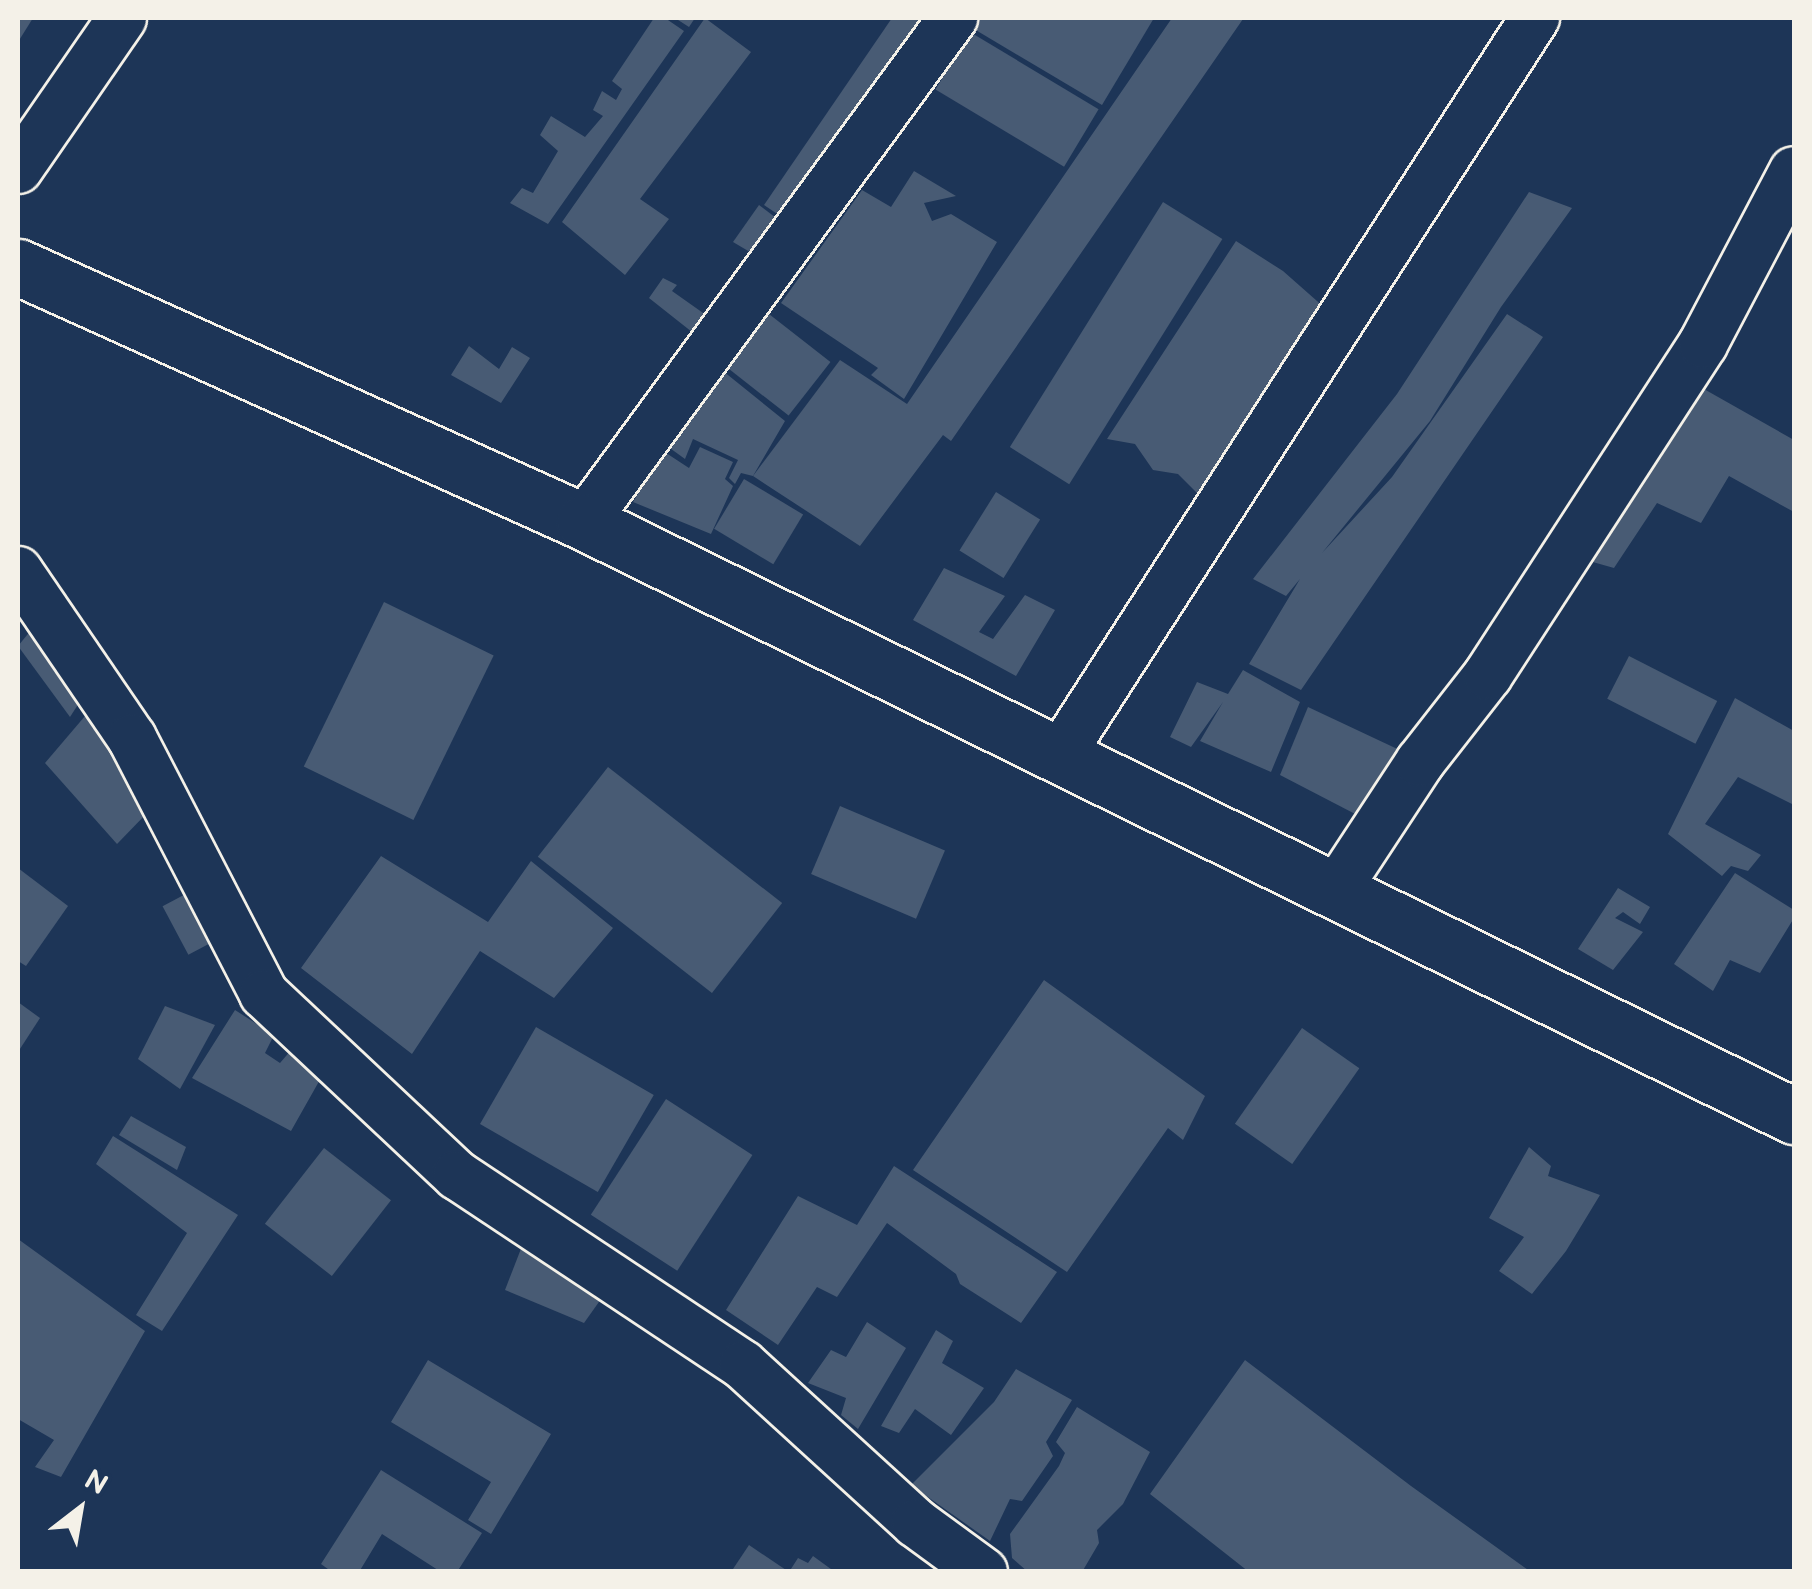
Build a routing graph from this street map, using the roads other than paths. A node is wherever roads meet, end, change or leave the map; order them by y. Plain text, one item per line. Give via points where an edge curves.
1 (122, 18) edge
2 (953, 18) edge
3 (1535, 18) edge
4 (18, 170) edge
5 (1794, 171) edge
6 (18, 267) edge
7 (584, 522) junction
8 (18, 571) edge
9 (1060, 755) junction
10 (1334, 894) junction
11 (1794, 1116) edge
12 (983, 1572) edge

1 - 4 street
2 - 7 street
3 - 9 street
5 - 10 street via 1704,344
6 - 7 main road
7 - 9 main road
8 - 12 street via 132,738 264,994 457,1175 742,1366 916,1522
9 - 10 main road
10 - 11 main road

